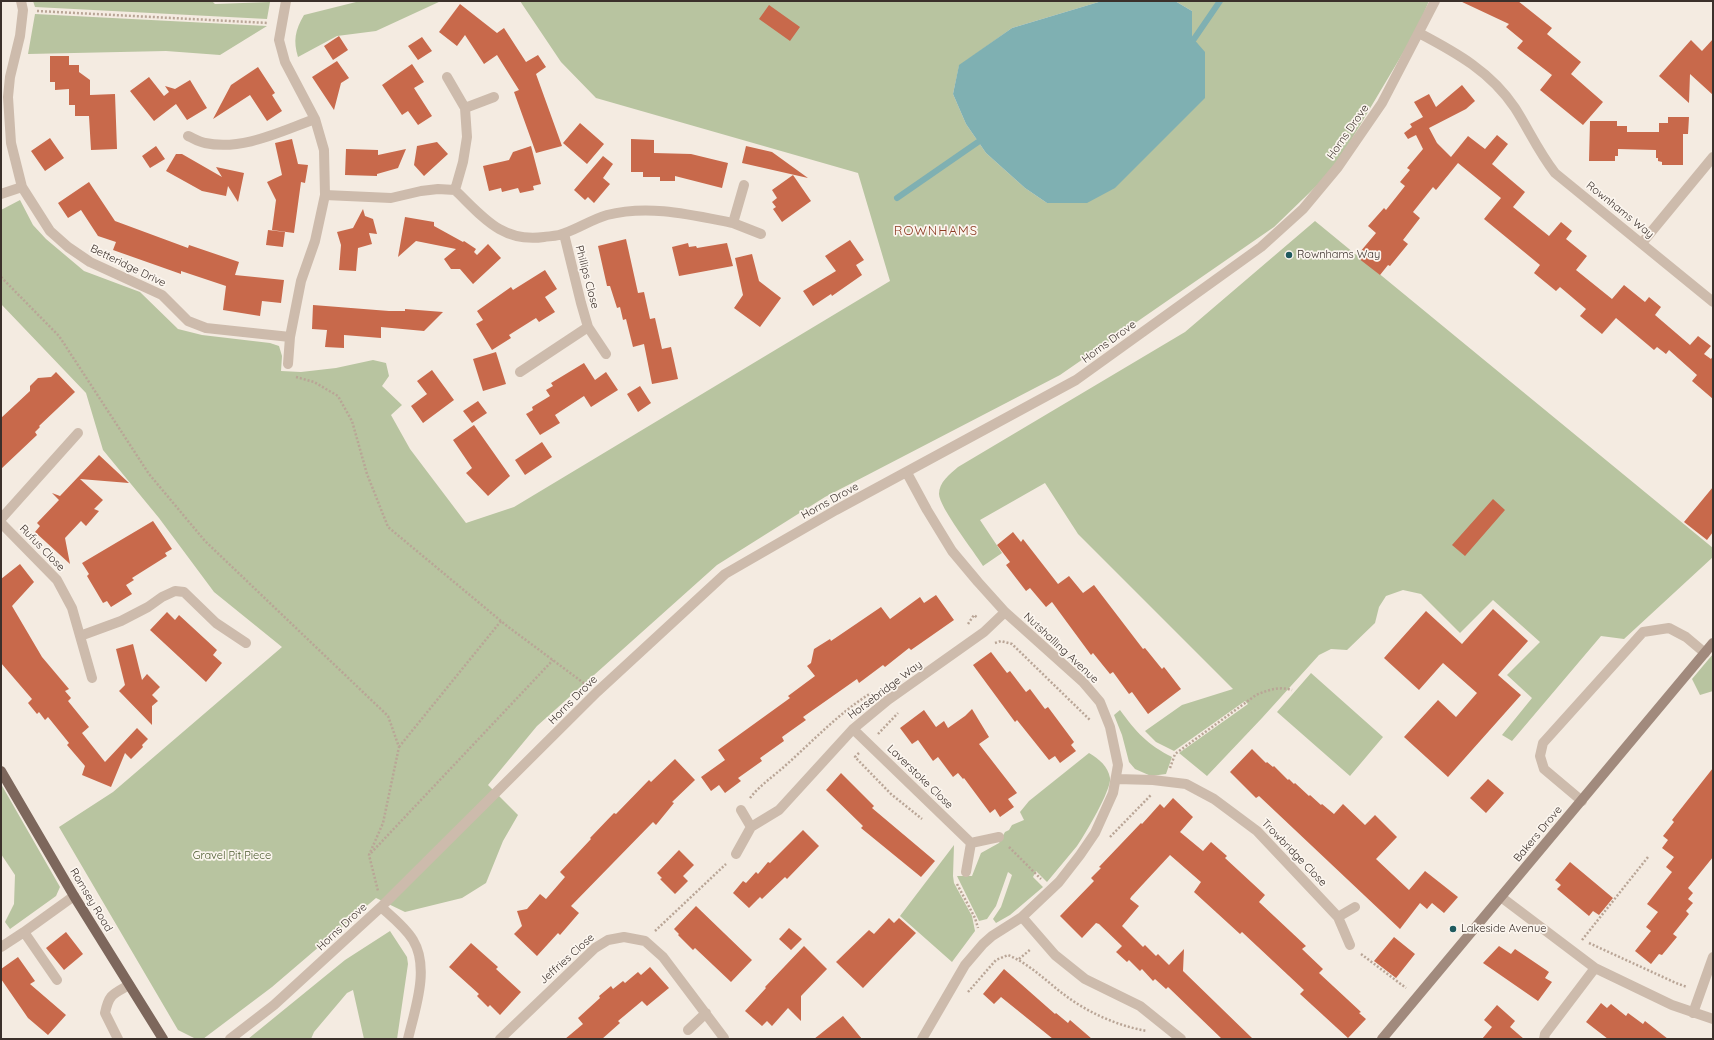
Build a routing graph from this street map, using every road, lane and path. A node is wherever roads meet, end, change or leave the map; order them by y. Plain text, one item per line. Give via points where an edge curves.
1 (286, 1) edge
2 (1435, 1) edge
3 (22, 6) edge
4 (281, 23) junction
5 (1419, 33) junction
6 (447, 77) dead end
7 (494, 98) dead end
8 (465, 108) junction
9 (316, 119) junction
10 (188, 136) dead end
11 (1713, 157) edge
12 (744, 185) dead end
13 (22, 187) junction
14 (455, 190) junction
15 (1, 194) edge
16 (325, 195) junction
17 (733, 223) junction
18 (564, 234) junction
19 (761, 234) dead end
20 (1642, 243) junction
21 (1, 277) edge
22 (1713, 302) edge
23 (588, 327) junction
24 (290, 337) junction
25 (606, 354) dead end
26 (288, 364) joint
27 (520, 372) dead end
28 (78, 433) dead end
29 (908, 473) junction
30 (1, 519) edge
31 (1, 523) edge
32 (1005, 612) junction
33 (501, 621) junction
34 (80, 636) junction
35 (246, 643) dead end
36 (1713, 643) edge
37 (994, 644) dead end
38 (1705, 653) junction
39 (553, 660) junction
40 (92, 678) dead end
41 (1292, 690) dead end
42 (597, 692) junction
43 (901, 710) dead end
44 (1093, 726) dead end
45 (853, 729) junction
46 (868, 743) junction
47 (399, 747) junction
48 (1, 772) edge
49 (1117, 779) junction
50 (1165, 782) junction
51 (1582, 801) junction
52 (741, 810) dead end
53 (751, 826) junction
54 (999, 837) joint
55 (971, 843) junction
56 (736, 854) joint
57 (369, 855) junction
58 (1648, 857) dead end
59 (966, 872) joint
60 (1051, 890) junction
61 (74, 896) junction
62 (1501, 897) junction
63 (381, 907) junction
64 (1355, 907) dead end
65 (1022, 917) junction
66 (1338, 917) junction
67 (24, 932) junction
68 (1582, 940) junction
69 (645, 941) junction
70 (1560, 941) junction
71 (983, 944) junction
72 (1350, 945) joint
73 (1, 947) edge
74 (1713, 957) edge
75 (1595, 968) junction
76 (57, 980) dead end
77 (129, 985) junction
78 (1701, 992) junction
79 (967, 993) dead end
80 (1418, 996) junction
81 (706, 1013) junction
82 (1693, 1013) junction
83 (1713, 1019) edge
84 (1168, 1028) junction
85 (688, 1030) dead end
86 (724, 1038) edge
87 (118, 1039) edge
88 (163, 1039) edge
89 (230, 1039) edge
90 (408, 1039) edge
91 (500, 1039) edge
92 (922, 1039) edge
93 (1181, 1039) edge
94 (1382, 1039) edge
95 (1544, 1039) edge

1 - 4 street
2 - 5 street, Horns Drove
3 - 4 path
3 - 13 street, Betteridge Drive via 20,36 8,97 11,143
4 - 9 street via 279,40 285,62
5 - 20 street, Rownhams Way via 1466,59 1491,79 1515,108 1542,156 1555,173
5 - 29 street, Horns Drove via 1382,103 1338,167 1303,209 1260,247 1076,380
6 - 8 street
7 - 8 street
8 - 14 street via 467,137
9 - 10 street via 255,140 230,144 205,143
9 - 16 street via 324,150
11 - 20 street
12 - 17 street
13 - 15 street
13 - 24 street, Betteridge Drive via 50,231 68,247 90,262 162,295 188,320 206,328
14 - 16 street via 421,190 391,198
14 - 18 street via 489,224 509,235 531,238
16 - 24 street via 315,241 300,281
17 - 18 street via 671,211 638,211 607,216
17 - 19 street
18 - 23 street, Phillips Close
20 - 22 street, Rownhams Way
21 - 47 path via 60,336 149,474 177,509 205,541 388,716
23 - 25 street, Phillips Close
23 - 27 street
24 - 26 street
26 - 33 path via 286,374 314,382 338,396 352,421 367,474 388,527
28 - 30 street
29 - 32 street, Nutshalling Avenue via 952,551
29 - 42 street, Horns Drove via 836,510 725,574
31 - 34 street, Rufus Close via 57,580 72,608
32 - 45 street, Horsebridge Way via 984,632 888,700
32 - 49 street, Nutshalling Avenue via 1083,682 1100,702 1110,727 1116,753
33 - 39 path
33 - 47 path
34 - 35 street via 121,621 175,591 184,592 216,623
34 - 40 street, Rufus Close
36 - 38 street, Bakers Drove
37 - 44 path via 1001,641 1012,644 1075,704
38 - 51 street, Bakers Drove
38 - 51 street via 1686,637 1669,628 1644,632 1543,743 1540,756 1544,769
39 - 42 path
39 - 57 path
41 - 50 path via 1278,688 1256,695 1175,754
42 - 63 street, Horns Drove
43 - 46 path
45 - 46 street, Laverstoke Close
45 - 53 street, Horsebridge Way via 779,810
46 - 55 street, Laverstoke Close
47 - 57 path via 383,823
48 - 61 main road, Romsey Road
49 - 50 street, Trowbridge Close
49 - 60 street, Nutshalling Avenue via 1095,833
50 - 66 street, Trowbridge Close via 1186,784 1214,799 1255,829
51 - 62 street, Bakers Drove
52 - 53 street
53 - 56 street
54 - 55 street
54 - 60 path
55 - 59 street
56 - 69 path
57 - 63 path
58 - 68 path
59 - 71 path via 955,874 957,883 975,918
60 - 65 street, Nutshalling Avenue
61 - 67 street
61 - 77 main road, Romsey Road
62 - 70 street
62 - 80 street, Bakers Drove
63 - 89 street, Horns Drove via 274,1006
63 - 90 street via 404,928 419,953 421,974
64 - 66 street
65 - 71 street, Nutshalling Avenue
65 - 84 street via 1055,955 1085,979 1140,1006
66 - 72 street, Trowbridge Close
67 - 73 street
67 - 76 street
68 - 70 path via 1567,932
68 - 78 path
69 - 81 street via 663,957
69 - 91 street, Jeffries Close via 624,937 608,940 595,948
70 - 75 street
71 - 92 street, Nutshalling Avenue via 965,965
72 - 80 path
74 - 78 street
75 - 82 street
75 - 95 street via 1545,1034
77 - 87 street via 108,1000 105,1013
77 - 88 main road, Romsey Road
78 - 82 street
79 - 84 path via 996,960 1008,955 1019,959 1067,997 1119,1025 1154,1032
80 - 94 street, Bakers Drove
81 - 85 street
81 - 86 street
82 - 83 street
84 - 93 street

